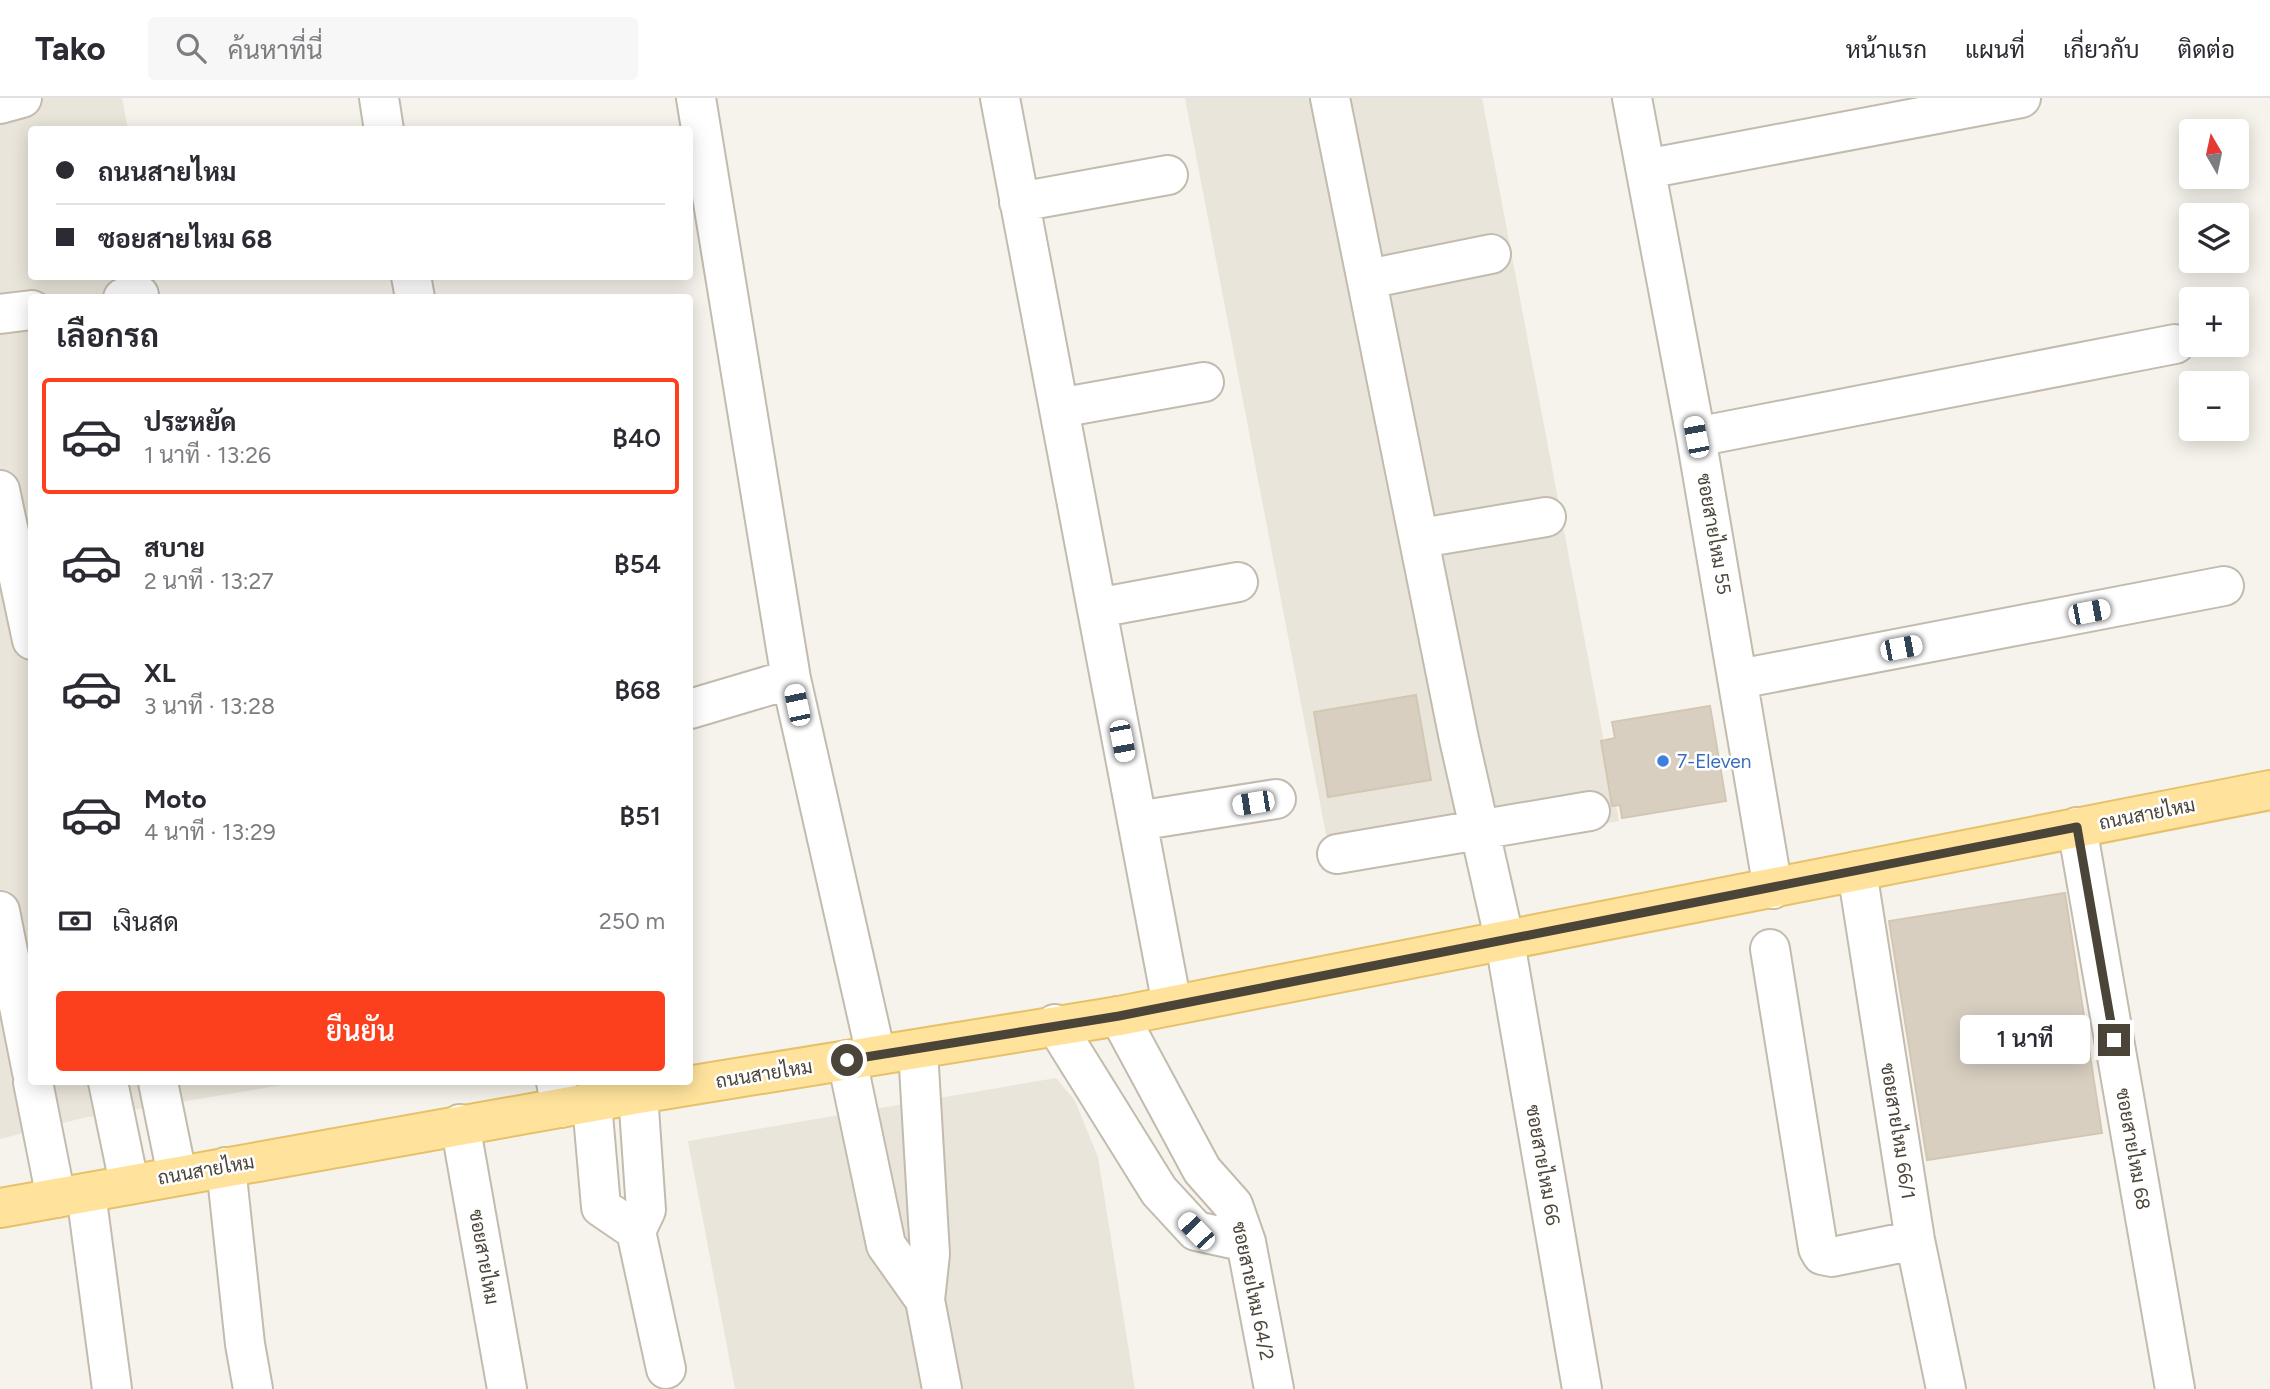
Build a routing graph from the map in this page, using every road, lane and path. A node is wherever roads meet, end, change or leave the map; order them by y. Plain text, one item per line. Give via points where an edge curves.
1 (22, 98) edge
2 (379, 98) edge
3 (696, 98) edge
4 (1000, 98) edge
5 (1330, 98) edge
6 (1632, 98) edge
7 (2021, 98) edge
8 (0, 104) edge
9 (383, 126) edge
10 (1646, 169) junction
11 (1168, 175) dead end
12 (1019, 202) junction
13 (1491, 254) dead end
14 (1368, 279) junction
15 (28, 310) edge
16 (0, 314) edge
17 (2175, 344) dead end
18 (1204, 382) dead end
19 (1059, 408) junction
20 (1696, 437) junction
21 (0, 490) edge
22 (1546, 517) dead end
23 (1421, 538) junction
24 (22, 550) edge
25 (1238, 582) dead end
26 (2224, 586) dead end
27 (28, 604) edge
28 (1097, 608) junction
29 (791, 678) junction
30 (1739, 679) junction
31 (693, 708) edge
32 (2270, 790) edge
33 (1276, 799) dead end
34 (1590, 811) dead end
35 (1137, 821) junction
36 (2077, 827) junction
37 (1480, 829) junction
38 (1337, 854) dead end
39 (1857, 871) junction
40 (1773, 889) junction
41 (0, 911) edge
42 (1505, 942) junction
43 (1770, 949) dead end
44 (1172, 1005) junction
45 (1119, 1016) junction
46 (1055, 1024) junction
47 (918, 1051) junction
48 (28, 1052) edge
49 (861, 1058) junction
50 (34, 1085) edge
51 (109, 1085) edge
52 (159, 1085) edge
53 (638, 1094) junction
54 (570, 1098) edge
55 (460, 1124) junction
56 (226, 1167) junction
57 (177, 1175) junction
58 (129, 1184) junction
59 (71, 1196) junction
60 (0, 1208) edge
61 (635, 1231) junction
62 (1915, 1240) junction
63 (1246, 1242) junction
64 (925, 1300) junction
65 (666, 1369) dead end
66 (112, 1389) edge
67 (253, 1389) edge
68 (507, 1389) edge
69 (942, 1389) edge
70 (1274, 1389) edge
71 (1582, 1389) edge
72 (1946, 1389) edge
73 (2175, 1389) edge

1 - 8 street
2 - 9 street
3 - 29 street
4 - 12 street
5 - 14 street, ซอยสายไหม 66
6 - 10 street, ซอยสายไหม 55
7 - 10 street
10 - 20 street, ซอยสายไหม 55
11 - 12 street
12 - 19 street
13 - 14 street
14 - 23 street, ซอยสายไหม 66
15 - 16 street
17 - 20 street
18 - 19 street
19 - 28 street
20 - 30 street, ซอยสายไหม 55
21 - 24 street
22 - 23 street
23 - 37 street, ซอยสายไหม 66
24 - 27 street
25 - 28 street
26 - 30 street
28 - 35 street
29 - 31 street
29 - 49 street
30 - 40 street, ซอยสายไหม 55
32 - 36 main road, ถนนสายไหม
33 - 35 street
34 - 37 street
35 - 44 street
36 - 39 main road, ถนนสายไหม
36 - 73 street, ซอยสายไหม 68
37 - 38 street
37 - 42 street, ซอยสายไหม 66
39 - 40 main road, ถนนสายไหม
39 - 62 street, ซอยสายไหม 66/1
40 - 42 main road, ถนนสายไหม
41 - 48 street
42 - 44 main road, ถนนสายไหม
42 - 71 street, ซอยสายไหม 66
43 - 62 street via 1822,1255 1832,1258
44 - 45 main road, ถนนสายไหม
45 - 46 main road, ถนนสายไหม
45 - 63 street, ซอยสายไหม 64/2 via 1202,1170 1233,1205
46 - 47 main road, ถนนสายไหม
46 - 63 street via 1159,1191 1196,1231
47 - 49 main road, ถนนสายไหม
47 - 64 street via 930,1254
49 - 53 main road, ถนนสายไหม
49 - 64 street via 886,1245
50 - 59 street
51 - 58 street
52 - 57 street
53 - 54 main road, ถนนสายไหม
53 - 61 street via 646,1210
54 - 55 main road, ถนนสายไหม
54 - 61 street via 601,1207
55 - 56 main road, ถนนสายไหม
55 - 68 street, ซอยสายไหม
56 - 57 main road, ถนนสายไหม
56 - 67 street via 244,1344
57 - 58 main road, ถนนสายไหม
58 - 59 main road, ถนนสายไหม
59 - 60 main road, ถนนสายไหม
59 - 66 street
61 - 65 street
62 - 72 street, ซอยสายไหม 66/1
63 - 70 street, ซอยสายไหม 64/2
64 - 69 street

